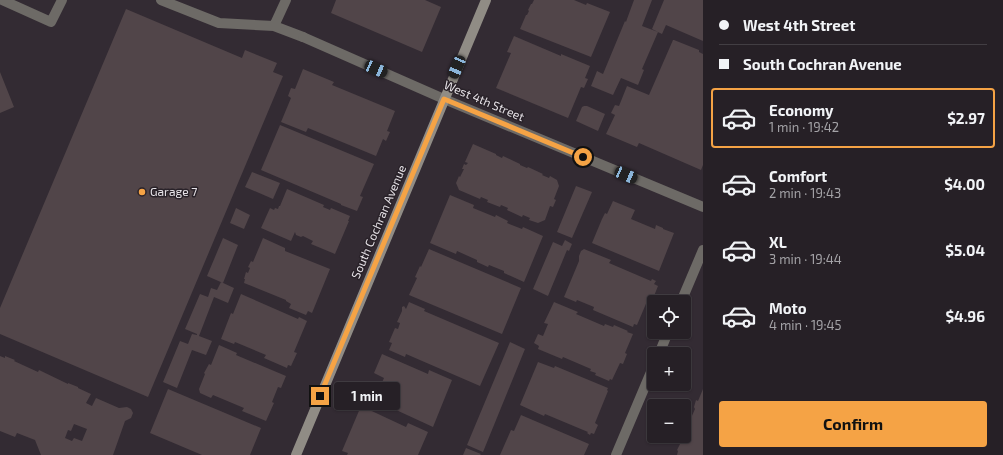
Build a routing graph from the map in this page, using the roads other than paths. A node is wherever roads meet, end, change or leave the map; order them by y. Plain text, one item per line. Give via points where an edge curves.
1 (2, 0) edge
2 (62, 0) edge
3 (161, 0) edge
4 (286, 0) edge
5 (486, 0) edge
6 (274, 26) junction
7 (444, 99) junction
8 (703, 207) edge
9 (703, 250) edge
10 (684, 295) edge
11 (647, 382) edge
12 (296, 455) edge
13 (616, 455) edge

1 - 2 street via 52,22
3 - 6 street, West 4th Street via 219,23
4 - 6 street
5 - 7 street, South Cochran Avenue
6 - 7 street, West 4th Street
7 - 8 street, West 4th Street
7 - 12 street, South Cochran Avenue
9 - 10 street
11 - 13 street

